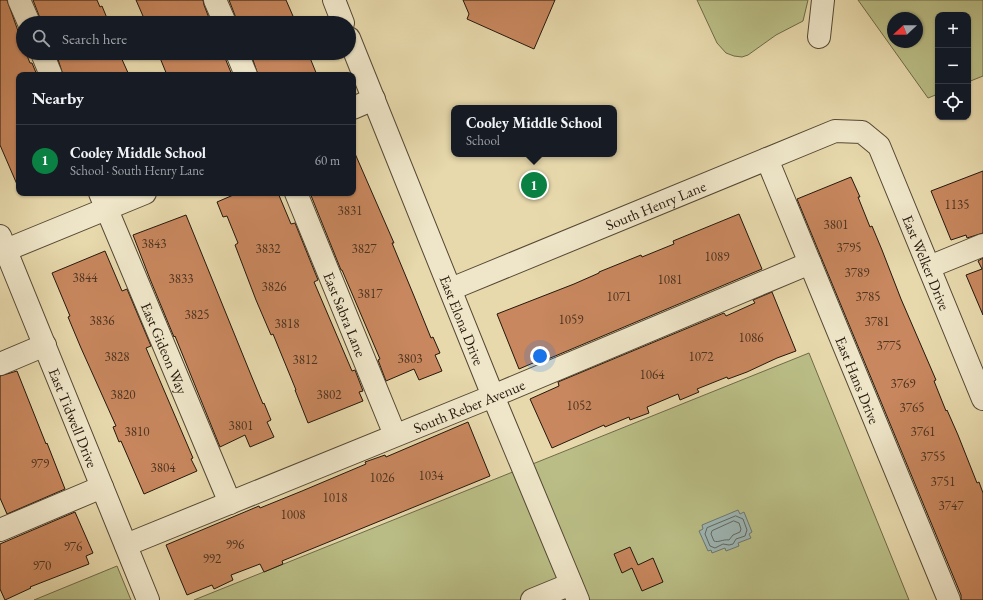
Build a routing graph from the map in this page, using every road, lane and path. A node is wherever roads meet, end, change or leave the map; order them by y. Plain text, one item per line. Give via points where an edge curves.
1 (19, 0) edge
2 (215, 0) edge
3 (334, 0) edge
4 (823, 0) edge
5 (26, 16) edge
6 (221, 16) edge
7 (340, 16) edge
8 (819, 37) dead end
9 (356, 55) edge
10 (45, 60) edge
11 (240, 60) edge
12 (50, 72) edge
13 (245, 72) edge
14 (374, 100) junction
15 (356, 107) edge
16 (862, 132) joint
17 (767, 159) junction
18 (129, 196) edge
19 (297, 196) edge
20 (103, 201) edge
21 (3, 243) edge
22 (983, 245) edge
23 (810, 263) junction
24 (929, 267) junction
25 (451, 289) junction
26 (44, 345) junction
27 (0, 364) edge
28 (493, 396) junction
29 (983, 399) edge
30 (395, 435) junction
31 (102, 487) junction
32 (230, 503) junction
33 (0, 530) edge
34 (126, 545) junction
35 (575, 592) edge
36 (148, 600) edge
37 (532, 600) edge
38 (949, 600) edge

1 - 5 street
2 - 6 street
3 - 7 street
4 - 8 street
9 - 14 street, East Elona Drive
10 - 12 street
11 - 13 street
14 - 15 street
14 - 25 street, East Elona Drive
16 - 17 street, South Henry Lane via 835,131
16 - 24 street, East Welker Drive via 879,146
17 - 23 street, East Hans Drive
17 - 25 street, South Henry Lane
18 - 20 street
19 - 30 street, East Sabra Lane
20 - 21 street
20 - 32 street, East Gideon Way
21 - 26 street, East Tidwell Drive
22 - 24 street
23 - 28 street, South Reber Avenue
23 - 38 street, East Hans Drive
24 - 29 street, East Welker Drive
25 - 28 street, East Elona Drive
26 - 27 street
26 - 31 street, East Tidwell Drive
28 - 30 street, South Reber Avenue
28 - 35 street, East Elona Drive
30 - 32 street, South Reber Avenue
31 - 33 street
31 - 34 street, East Tidwell Drive
32 - 34 street, South Reber Avenue
34 - 36 street, East Tidwell Drive
35 - 37 street

